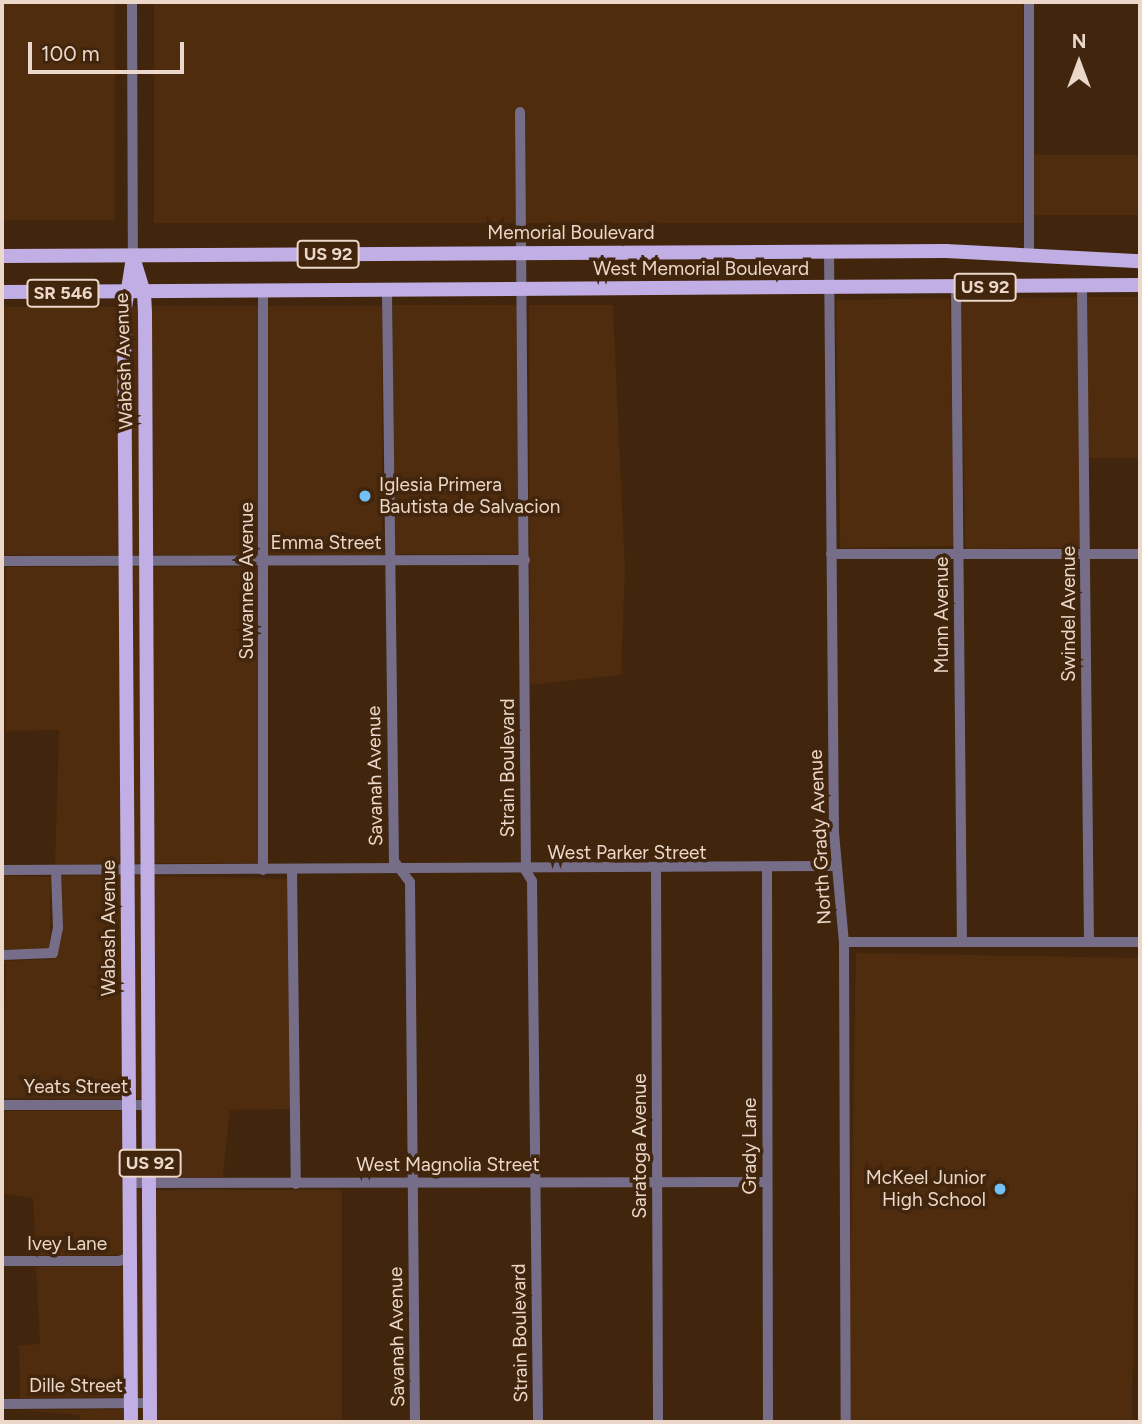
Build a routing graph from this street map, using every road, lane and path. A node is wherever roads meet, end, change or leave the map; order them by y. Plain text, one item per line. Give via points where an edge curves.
1 (132, 2) edge
2 (1028, 2) edge
3 (520, 112) dead end
4 (830, 251) junction
5 (522, 253) junction
6 (1028, 254) junction
7 (2, 256) edge
8 (133, 257) junction
9 (1140, 261) edge
10 (1140, 285) edge
11 (1082, 286) junction
12 (830, 287) junction
13 (956, 287) junction
14 (523, 290) junction
15 (387, 291) junction
16 (2, 292) edge
17 (125, 293) junction
18 (144, 293) junction
19 (263, 293) junction
20 (960, 552) junction
21 (1086, 553) junction
22 (831, 554) junction
23 (1140, 554) edge
24 (525, 560) junction
25 (2, 561) edge
26 (126, 561) junction
27 (146, 561) junction
28 (264, 561) junction
29 (390, 561) junction
30 (835, 866) junction
31 (127, 869) junction
32 (2, 870) edge
33 (148, 870) junction
34 (263, 870) junction
35 (656, 870) junction
36 (767, 870) junction
37 (56, 871) junction
38 (292, 871) junction
39 (403, 871) junction
40 (526, 871) junction
41 (844, 942) junction
42 (962, 942) junction
43 (1089, 942) junction
44 (1140, 942) edge
45 (2, 955) edge
46 (2, 1105) edge
47 (129, 1105) junction
48 (150, 1105) junction
49 (536, 1182) junction
50 (657, 1182) junction
51 (767, 1182) junction
52 (130, 1183) junction
53 (413, 1183) junction
54 (150, 1184) junction
55 (296, 1184) junction
56 (131, 1257) junction
57 (2, 1261) edge
58 (131, 1403) junction
59 (150, 1403) junction
60 (2, 1404) edge
61 (131, 1422) edge
62 (150, 1422) edge
63 (415, 1422) edge
64 (538, 1422) edge
65 (658, 1422) edge
66 (768, 1422) edge
67 (846, 1422) edge

1 - 8 street
2 - 6 street
3 - 5 street, Strain Boulevard
4 - 5 main road, Memorial Boulevard / US 92
4 - 6 main road, Memorial Boulevard / US 92
4 - 12 street, North Grady Avenue
5 - 8 main road, Memorial Boulevard / US 92
5 - 14 street, Strain Boulevard
6 - 9 main road, Memorial Boulevard / US 92
7 - 8 main road, Memorial Boulevard / SR 546
8 - 17 main road, Wabash Avenue / US 92
8 - 18 main road, Wabash Avenue
10 - 11 main road, West Memorial Boulevard / US 92
11 - 13 main road, West Memorial Boulevard / US 92
11 - 21 street, Swindel Avenue
12 - 13 main road, West Memorial Boulevard / US 92
12 - 14 main road, West Memorial Boulevard / US 92
12 - 22 street, North Grady Avenue
13 - 20 street, Munn Avenue
14 - 15 main road, West Memorial Boulevard / US 92
14 - 24 street, Strain Boulevard
15 - 19 main road, West Memorial Boulevard / US 92
15 - 29 street, Savanah Avenue
16 - 17 main road, SR 546
17 - 18 main road, SR 546
17 - 26 main road, Wabash Avenue / US 92
18 - 19 main road, US 92
18 - 27 main road, Wabash Avenue / US 92
19 - 28 street, Suwannee Avenue
20 - 21 street
20 - 22 street
20 - 42 street, Munn Avenue
21 - 23 street
21 - 43 street, Swindel Avenue
22 - 30 street, North Grady Avenue
24 - 29 street, Emma Street
24 - 40 street, Strain Boulevard
25 - 26 street, Emma Street
26 - 27 street, Emma Street
26 - 31 main road, Wabash Avenue / US 92
27 - 28 street, Emma Street
27 - 33 main road, Wabash Avenue / US 92
28 - 29 street, Emma Street
28 - 34 street, Suwannee Avenue
29 - 39 street, Savanah Avenue via 394,861
30 - 36 street, West Parker Street
30 - 41 street, North Grady Avenue
31 - 33 street
31 - 37 street
31 - 47 main road, Wabash Avenue / US 92
32 - 37 street
33 - 34 street
33 - 48 main road, Wabash Avenue / US 92
34 - 38 street, West Parker Street
35 - 36 street, West Parker Street
35 - 40 street, West Parker Street
35 - 50 street, Saratoga Avenue
36 - 51 street, Grady Lane
37 - 45 street via 58,928 53,953
38 - 39 street, West Parker Street
38 - 55 street
39 - 40 street, West Parker Street
39 - 53 street, Savanah Avenue via 410,882
40 - 49 street, Strain Boulevard via 532,881
41 - 42 street
41 - 67 street, North Grady Avenue
42 - 43 street
43 - 44 street
46 - 47 street, Yeats Street
47 - 48 street, Yeats Street
47 - 52 main road, Wabash Avenue / US 92
48 - 54 main road, Wabash Avenue / US 92
49 - 50 street, West Magnolia Street
49 - 53 street, West Magnolia Street
49 - 64 street, Strain Boulevard
50 - 51 street, West Magnolia Street
50 - 65 street, Saratoga Avenue
51 - 66 street, Grady Lane
52 - 54 street, West Magnolia Street
52 - 56 main road, Wabash Avenue / US 92
53 - 55 street, West Magnolia Street
53 - 63 street, Savanah Avenue
54 - 55 street, West Magnolia Street
54 - 59 main road, Wabash Avenue / US 92
56 - 57 street, Ivey Lane via 119,1261
56 - 58 main road, Wabash Avenue / US 92
58 - 59 street, Dille Street
58 - 60 street, Dille Street
58 - 61 main road, Wabash Avenue / US 92
59 - 62 main road, Wabash Avenue / US 92

